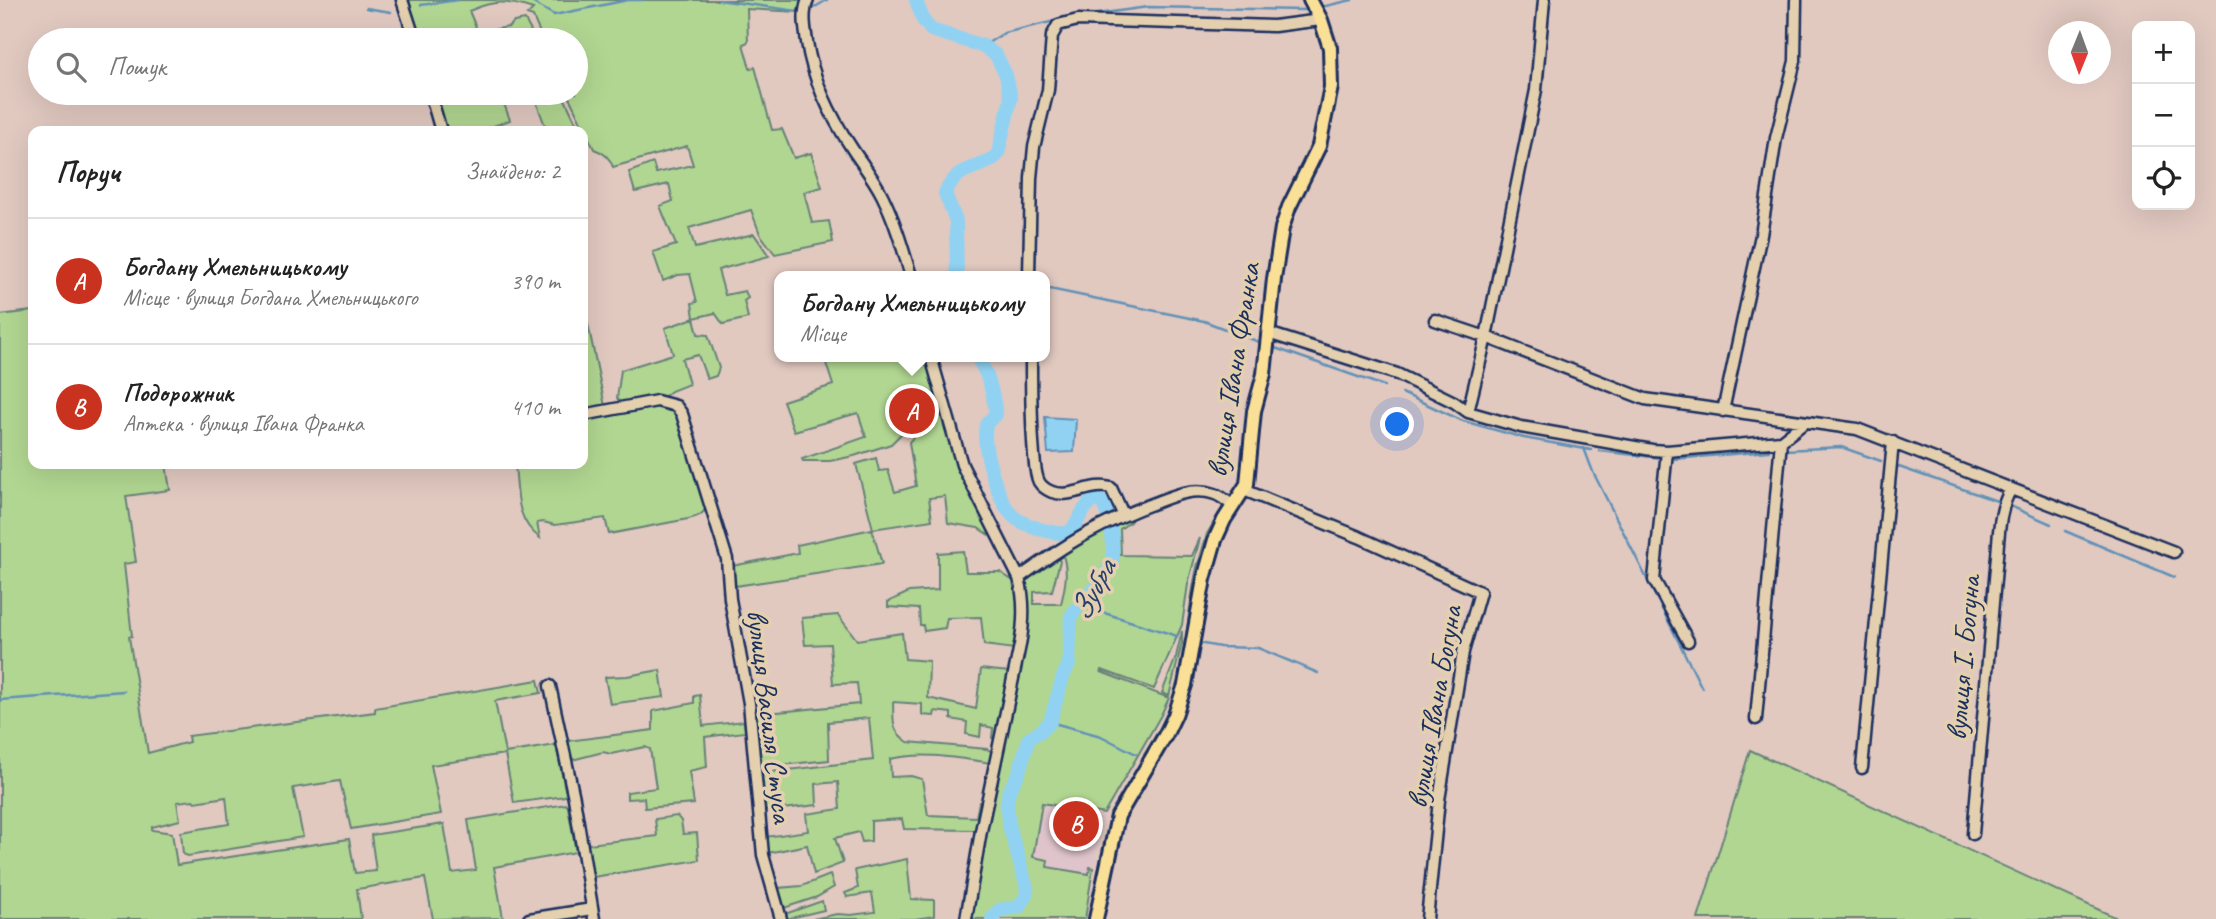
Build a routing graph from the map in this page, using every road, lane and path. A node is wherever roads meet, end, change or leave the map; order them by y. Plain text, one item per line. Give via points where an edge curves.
1 (402, 0) edge
2 (808, 0) edge
3 (1310, 0) edge
4 (1545, 0) edge
5 (1796, 0) edge
6 (1321, 20) junction
7 (411, 28) edge
8 (433, 105) edge
9 (440, 126) edge
10 (910, 271) edge
11 (1029, 271) edge
12 (1435, 320) dead end
13 (1268, 333) junction
14 (1486, 337) junction
15 (932, 362) edge
16 (1031, 362) edge
17 (1723, 411) junction
18 (1468, 412) junction
19 (588, 414) edge
20 (1805, 422) junction
21 (1781, 440) junction
22 (1893, 442) junction
23 (1667, 451) junction
24 (2011, 489) junction
25 (1244, 490) junction
26 (1233, 506) junction
27 (1119, 516) junction
28 (2174, 552) dead end
29 (1019, 578) junction
30 (1688, 641) dead end
31 (550, 686) dead end
32 (1756, 719) dead end
33 (1862, 768) dead end
34 (1973, 834) dead end
35 (593, 914) edge
36 (529, 919) edge
37 (781, 919) edge
38 (966, 919) edge
39 (1096, 919) edge
40 (1427, 919) edge

1 - 7 street
2 - 10 street via 806,36 819,89 883,196
3 - 6 main road, вулиця Івана Франка
4 - 14 street via 1536,90
5 - 17 street via 1795,61
6 - 11 street via 1274,26 1078,20 1058,25 1052,36 1048,90 1034,147
6 - 13 main road, вулиця Івана Франка via 1332,65 1326,115 1319,146 1282,228
8 - 9 street
12 - 14 street
13 - 18 street via 1397,374
13 - 25 main road, вулиця Івана Франка
14 - 17 street via 1645,399
14 - 18 street
15 - 29 street via 962,465
16 - 27 street via 1030,419 1039,482 1059,493 1111,488
17 - 20 street
18 - 23 street via 1521,427
19 - 37 street, вулиця Василя Стуса via 657,401 676,405 682,414 727,559 749,703 763,855
20 - 21 street
20 - 22 street via 1857,429
21 - 23 street
21 - 32 street
22 - 24 street
22 - 33 street
23 - 30 street via 1654,580
24 - 28 street
24 - 34 street, вулиця І. Богуна via 2004,500 1998,545
25 - 26 main road, вулиця Івана Франка
25 - 40 street, вулиця Івана Богуна via 1480,592 1463,652 1439,800
26 - 27 street via 1216,494 1187,491
26 - 39 main road, вулиця Івана Франка via 1218,531 1208,562 1178,708 1118,816
27 - 29 street via 1058,549
29 - 38 street via 1022,631
31 - 35 street
35 - 36 street

